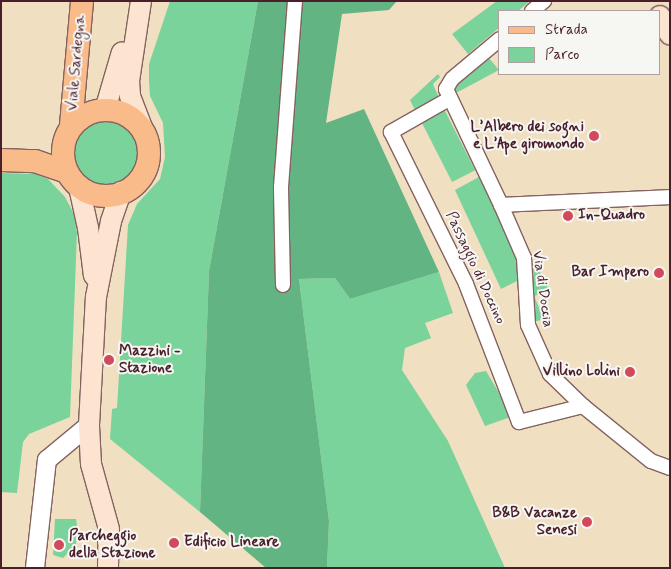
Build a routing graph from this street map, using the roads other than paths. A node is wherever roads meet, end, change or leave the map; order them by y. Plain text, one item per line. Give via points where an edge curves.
1 (82, 1) edge
2 (95, 1) edge
3 (141, 1) edge
4 (295, 1) edge
5 (544, 1) edge
6 (533, 10) edge
7 (661, 18) edge
8 (670, 35) edge
9 (498, 41) edge
10 (449, 99) junction
11 (99, 111) junction
12 (142, 128) junction
13 (67, 133) junction
14 (1, 147) edge
15 (31, 154) junction
16 (1, 160) edge
17 (73, 180) junction
18 (121, 192) junction
19 (670, 197) edge
20 (501, 205) junction
21 (282, 285) dead end
22 (96, 297) junction
23 (583, 406) junction
24 (89, 425) junction
25 (670, 468) edge
26 (35, 568) edge
27 (108, 568) edge

1 - 13 main road, Viale Sardegna
2 - 11 main road, Viale Sardegna via 88,84
3 - 11 main road
3 - 12 main road via 129,81 132,104
4 - 21 street via 281,187
5 - 6 street
7 - 8 main road
9 - 10 street via 450,82 446,89
10 - 20 street, Via di Doccia
10 - 23 street, Passaggio di Doccino via 391,132 466,284 519,422
11 - 12 main road via 123,115
11 - 13 main road
12 - 18 main road via 150,151 149,165 134,186
13 - 15 main road
13 - 17 main road via 63,161
14 - 15 main road
15 - 16 main road
15 - 17 main road
17 - 18 main road via 93,193
17 - 22 main road via 88,228
18 - 22 main road via 109,229
19 - 20 street
20 - 23 street, Via di Doccia via 524,258 526,310 534,341 550,374
22 - 24 main road
23 - 25 street, Via di Doccia via 651,461
24 - 26 street via 48,460
24 - 27 main road via 91,464 108,529

